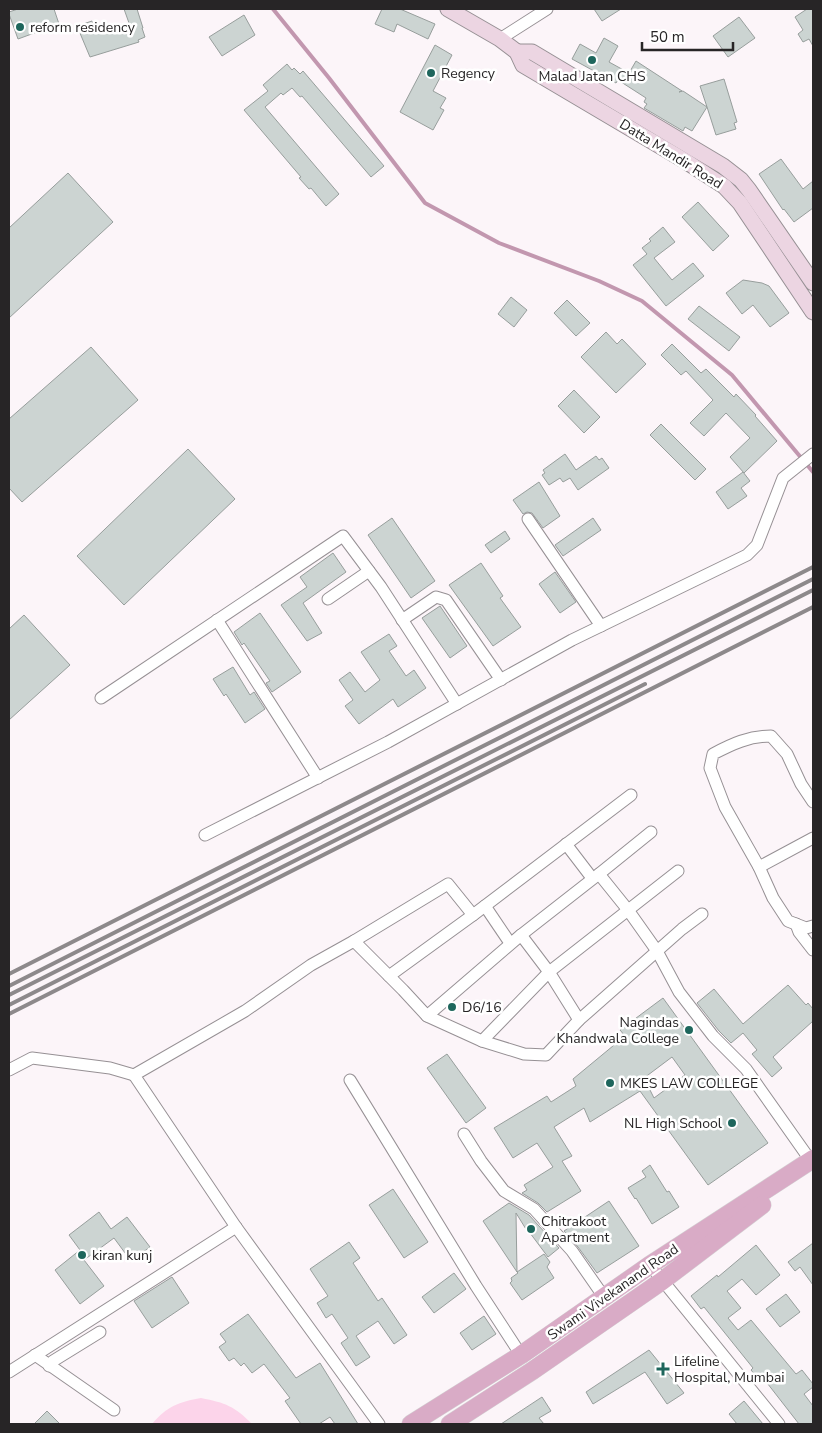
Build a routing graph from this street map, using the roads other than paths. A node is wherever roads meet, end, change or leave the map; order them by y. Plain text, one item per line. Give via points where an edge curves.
1 (448, 9) edge
2 (547, 9) edge
3 (500, 39) junction
4 (517, 52) junction
5 (548, 61) junction
6 (540, 75) junction
7 (759, 217) junction
8 (813, 283) edge
9 (813, 312) edge
10 (813, 454) edge
11 (528, 519) dead end
12 (369, 572) junction
13 (328, 599) dead end
14 (217, 620) junction
15 (402, 620) junction
16 (602, 626) junction
17 (500, 680) junction
18 (101, 698) dead end
19 (457, 704) junction
20 (318, 778) junction
21 (631, 795) dead end
22 (813, 802) edge
23 (651, 832) dead end
24 (205, 835) dead end
25 (813, 838) edge
26 (566, 844) junction
27 (759, 867) junction
28 (678, 871) dead end
29 (596, 876) junction
30 (485, 906) junction
31 (628, 910) junction
32 (702, 914) dead end
33 (473, 915) junction
34 (796, 924) junction
35 (813, 926) edge
36 (521, 935) junction
37 (354, 941) junction
38 (510, 943) junction
39 (813, 950) edge
40 (657, 951) junction
41 (548, 972) junction
42 (389, 976) junction
43 (427, 1016) junction
44 (579, 1020) junction
45 (482, 1041) junction
46 (9, 1070) edge
47 (134, 1075) junction
48 (350, 1080) dead end
49 (464, 1134) dead end
50 (813, 1164) edge
51 (236, 1226) junction
52 (650, 1265) junction
53 (662, 1281) junction
54 (604, 1297) junction
55 (92, 1321) junction
56 (40, 1352) junction
57 (521, 1355) junction
58 (51, 1363) junction
59 (9, 1372) edge
60 (114, 1410) dead end
61 (379, 1424) edge
62 (412, 1424) edge
63 (450, 1424) edge
64 (779, 1424) edge

1 - 3 main road, Datta Mandir Road
2 - 3 street
3 - 4 main road, Datta Mandir Road
4 - 5 main road, Datta Mandir Road via 532,52
4 - 6 main road, Datta Mandir Road via 523,66
5 - 6 main road
5 - 7 main road, Datta Mandir Road via 723,166 741,180
6 - 7 main road, Datta Mandir Road via 687,162 724,186
7 - 8 main road, Datta Mandir Road
7 - 9 main road, Datta Mandir Road
10 - 16 street via 783,478 758,545 746,555
11 - 16 street
12 - 13 street
12 - 14 street via 343,536
12 - 15 street
14 - 18 street
14 - 20 street
15 - 17 street via 436,597 446,600
15 - 19 street
16 - 17 street
17 - 19 street
19 - 20 street
20 - 24 street
21 - 26 street
22 - 27 street via 787,754 771,736 755,736 713,754 710,768 725,807
23 - 29 street
25 - 27 street
26 - 29 street
26 - 30 street
27 - 34 street via 773,898 788,921
28 - 31 street
29 - 31 street
29 - 36 street
30 - 33 street
30 - 38 street
31 - 40 street
31 - 41 street
32 - 40 street
33 - 37 street via 448,884
33 - 42 street
34 - 35 street via 806,928
34 - 39 street
36 - 38 street
36 - 41 street
37 - 42 street
37 - 47 street via 311,964 245,1011
38 - 43 street
40 - 44 street
40 - 50 street via 678,992 713,1036 746,1069
41 - 44 street
41 - 45 street
42 - 43 street
43 - 45 street
44 - 45 street via 546,1054 524,1054
46 - 47 street via 32,1058 110,1068
47 - 51 street
48 - 57 street
49 - 54 street via 504,1191 534,1209 572,1251
50 - 52 main road, Swami Vivekanand Road
50 - 53 main road, Swami Vivekanand Road
51 - 55 street
51 - 61 street
52 - 53 street
52 - 54 main road, Swami Vivekanand Road
53 - 63 main road, Swami Vivekanand Road
53 - 64 street
54 - 57 main road, Swami Vivekanand Road
55 - 56 street
55 - 58 street via 101,1333
56 - 58 street
56 - 59 street
57 - 62 main road, Swami Vivekanand Road
58 - 60 street

